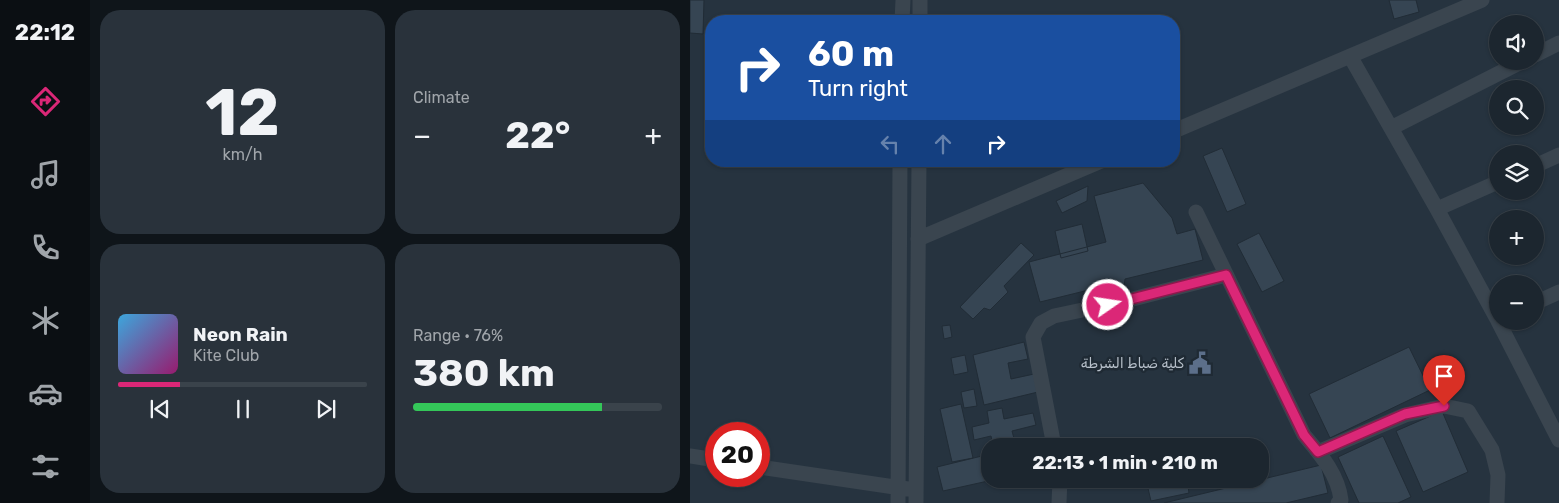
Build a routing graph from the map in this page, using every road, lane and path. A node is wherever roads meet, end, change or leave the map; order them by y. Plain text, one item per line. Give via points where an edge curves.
1 (903, 0) edge
2 (920, 0) edge
3 (1482, 0) edge
4 (902, 15) edge
5 (920, 15) edge
6 (1559, 43) edge
7 (1544, 50) edge
8 (1350, 56) junction
9 (1505, 70) edge
10 (1180, 128) edge
11 (1391, 128) junction
12 (1559, 155) edge
13 (1544, 162) edge
14 (900, 167) edge
15 (919, 167) edge
16 (1088, 167) edge
17 (1489, 186) edge
18 (1437, 209) junction
19 (1196, 212) dead end
20 (918, 239) junction
21 (1226, 275) junction
22 (1559, 292) edge
23 (1544, 299) edge
24 (1489, 304) edge
25 (1503, 330) edge
26 (1052, 438) edge
27 (1559, 440) edge
28 (1318, 452) junction
29 (690, 456) edge
30 (705, 458) edge
31 (770, 469) edge
32 (1060, 488) edge
33 (898, 495) edge
34 (916, 496) edge
35 (1059, 503) edge
36 (1338, 503) edge
37 (1497, 503) edge

1 - 4 street
2 - 5 street
3 - 8 street
6 - 7 street
8 - 10 street
8 - 11 street
9 - 11 street
11 - 18 street
12 - 13 street
14 - 33 street
15 - 20 street
16 - 20 street
17 - 18 street
18 - 24 street
19 - 21 street
20 - 34 street
21 - 26 street via 1054,316 1041,323 1033,336
21 - 28 street via 1304,435
22 - 23 street
25 - 27 street
28 - 36 street via 1340,487 1341,500
28 - 37 street via 1405,414 1444,406 1468,411 1492,450 1498,475
29 - 30 street
31 - 33 street
32 - 35 street
33 - 34 street

